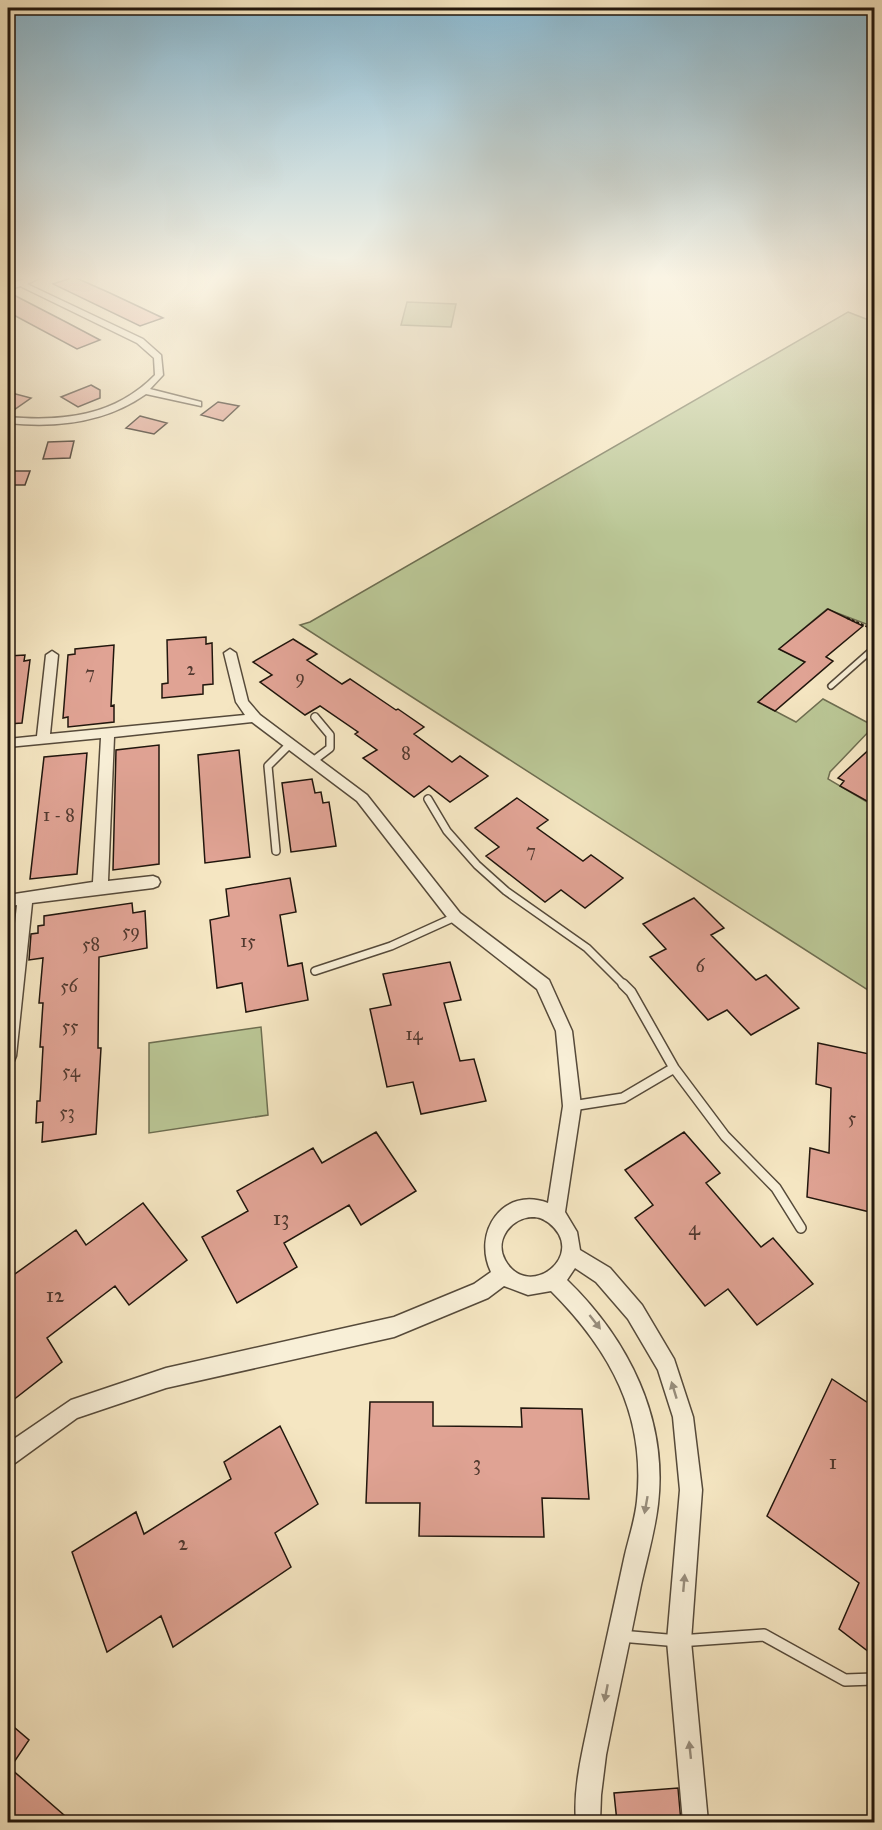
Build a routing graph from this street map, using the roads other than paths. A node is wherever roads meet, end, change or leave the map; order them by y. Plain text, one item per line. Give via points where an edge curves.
1 (158, 361) edge
2 (146, 391) junction
3 (198, 404) dead end
4 (8, 420) edge
5 (874, 648) edge
6 (231, 653) dead end
7 (52, 655) dead end
8 (831, 686) dead end
9 (315, 717) dead end
10 (255, 718) junction
11 (108, 732) junction
12 (43, 739) junction
13 (8, 743) edge
14 (290, 744) junction
15 (313, 761) junction
16 (428, 799) dead end
17 (276, 851) dead end
18 (153, 882) dead end
19 (100, 887) junction
20 (25, 898) junction
21 (8, 901) edge
22 (455, 917) junction
23 (315, 971) dead end
24 (8, 1056) edge
25 (674, 1068) junction
26 (572, 1106) junction
27 (555, 1217) junction
28 (801, 1228) dead end
29 (571, 1255) junction
30 (505, 1274) junction
31 (554, 1280) junction
32 (8, 1456) edge
33 (619, 1635) junction
34 (679, 1641) junction
35 (874, 1678) edge
36 (588, 1822) edge
37 (696, 1822) edge

1 - 2 street via 159,375
2 - 3 street
2 - 4 street via 118,408 83,418 35,424
5 - 8 lane
6 - 10 street via 242,702
7 - 12 street
9 - 15 lane via 330,735 330,748
10 - 11 street
10 - 14 street
11 - 12 street
11 - 19 street
12 - 13 street
14 - 15 street
14 - 17 lane via 268,766
15 - 22 street via 362,798
16 - 25 lane via 447,831 477,865 506,891 587,948 631,992
18 - 19 street
19 - 20 street
20 - 21 street
20 - 24 street
22 - 23 lane via 391,946
22 - 26 street via 543,986 564,1031
25 - 26 lane via 622,1098
25 - 28 lane via 725,1136 776,1188
26 - 27 street
27 - 29 street via 568,1234
27 - 30 street via 543,1210 524,1209 506,1216 498,1225 492,1250
29 - 31 street via 565,1270
34 -> 29 street via 691,1490 683,1417 667,1366 635,1312 603,1275
30 - 31 street via 524,1284
30 - 32 street via 481,1291 394,1326 166,1378 71,1410
31 -> 33 street via 583,1307 611,1343 639,1406 648,1453 648,1497
33 - 34 lane
33 -> 36 street via 596,1745
34 - 35 lane via 764,1635 845,1680
37 -> 34 street

